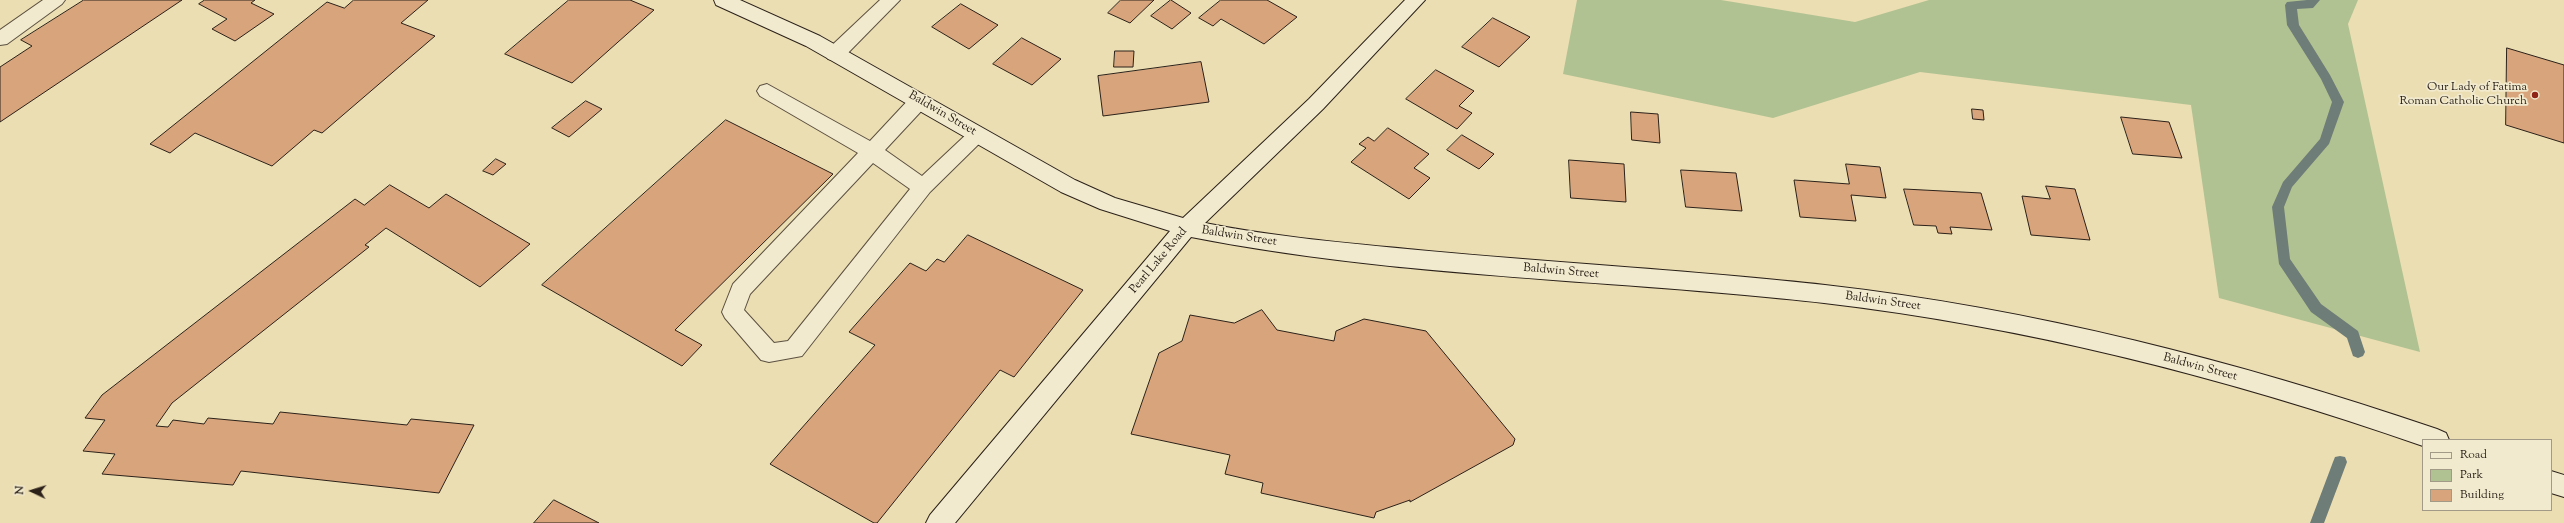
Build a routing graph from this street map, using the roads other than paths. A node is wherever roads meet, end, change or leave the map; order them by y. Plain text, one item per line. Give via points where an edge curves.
1 (56, 0) edge
2 (723, 0) edge
3 (892, 0) edge
4 (1416, 0) edge
5 (0, 39) edge
6 (835, 54) junction
7 (767, 91) dead end
8 (919, 101) junction
9 (978, 135) junction
10 (871, 151) junction
11 (923, 187) junction
12 (1186, 228) junction
13 (2434, 439) edge
14 (2552, 482) edge
15 (2564, 486) edge
16 (939, 523) edge

1 - 5 lane
2 - 6 main road, Baldwin Street via 792,31
3 - 6 main road
4 - 12 main road, Pearl Lake Road via 1316,104
6 - 8 main road, Baldwin Street
7 - 10 lane
8 - 9 main road, Baldwin Street
8 - 10 lane
9 - 11 lane
9 - 12 main road, Baldwin Street via 1089,196 1132,213
10 - 11 lane
10 - 11 lane via 741,290 733,312 769,353 794,349
12 - 13 main road, Baldwin Street via 1268,243 1555,272 1821,294 1937,309 2044,329 2154,355 2346,409
12 - 16 main road, Pearl Lake Road
14 - 15 main road

